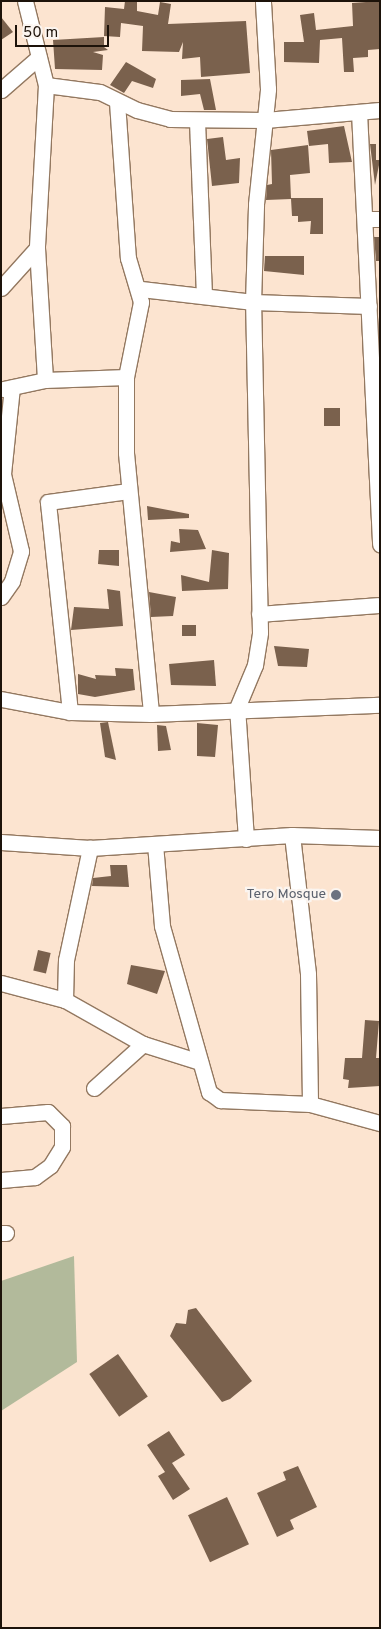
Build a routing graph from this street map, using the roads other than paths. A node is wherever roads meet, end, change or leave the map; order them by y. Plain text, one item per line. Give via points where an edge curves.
1 (25, 1) edge
2 (263, 1) edge
3 (40, 57) junction
4 (46, 85) junction
5 (1, 90) edge
6 (117, 102) junction
7 (380, 110) edge
8 (359, 112) junction
9 (265, 120) junction
10 (197, 121) junction
11 (372, 219) edge
12 (37, 248) junction
13 (1, 288) edge
14 (140, 289) junction
15 (204, 294) junction
16 (253, 302) junction
17 (373, 311) edge
18 (126, 377) junction
19 (45, 380) junction
20 (7, 388) edge
21 (377, 388) edge
22 (128, 492) junction
23 (380, 544) edge
24 (1, 597) edge
25 (379, 609) edge
26 (259, 614) junction
27 (1, 699) edge
28 (380, 705) edge
29 (237, 708) junction
30 (70, 712) junction
31 (150, 714) junction
32 (292, 835) junction
33 (380, 838) edge
34 (246, 839) junction
35 (1, 842) edge
36 (155, 844) junction
37 (90, 848) junction
38 (1, 983) edge
39 (64, 1000) junction
40 (143, 1044) junction
41 (200, 1062) junction
42 (94, 1088) dead end
43 (310, 1104) junction
44 (1, 1116) edge
45 (380, 1123) edge
46 (1, 1180) edge

1 - 3 street
2 - 9 street via 268,89
3 - 4 street
3 - 5 street
4 - 6 street via 83,88
4 - 12 street
6 - 10 street via 155,116
6 - 14 street via 128,258
7 - 8 street
8 - 9 street
8 - 11 street
9 - 10 street
9 - 16 street via 256,204
10 - 15 street
11 - 17 street
12 - 13 street
12 - 19 street
14 - 15 street
14 - 18 street via 140,316
15 - 16 street
16 - 17 street
16 - 26 street
17 - 21 street
18 - 19 street
18 - 22 street
19 - 20 street
20 - 24 street via 3,474 20,551 12,581
21 - 23 street
22 - 30 street via 48,502
22 - 31 street
25 - 26 street
26 - 29 street via 255,665
27 - 30 street
28 - 29 street
29 - 31 street
29 - 34 street
30 - 31 street
32 - 33 street
32 - 34 street
32 - 43 street via 308,974
34 - 36 street
35 - 37 street
36 - 37 street
36 - 41 street via 162,926
37 - 39 street via 89,869 66,960
38 - 39 street
39 - 40 street
40 - 41 street
40 - 42 street
41 - 43 street via 209,1092 216,1098
43 - 45 street
44 - 46 street via 48,1112 62,1126 62,1147 50,1166 36,1177

